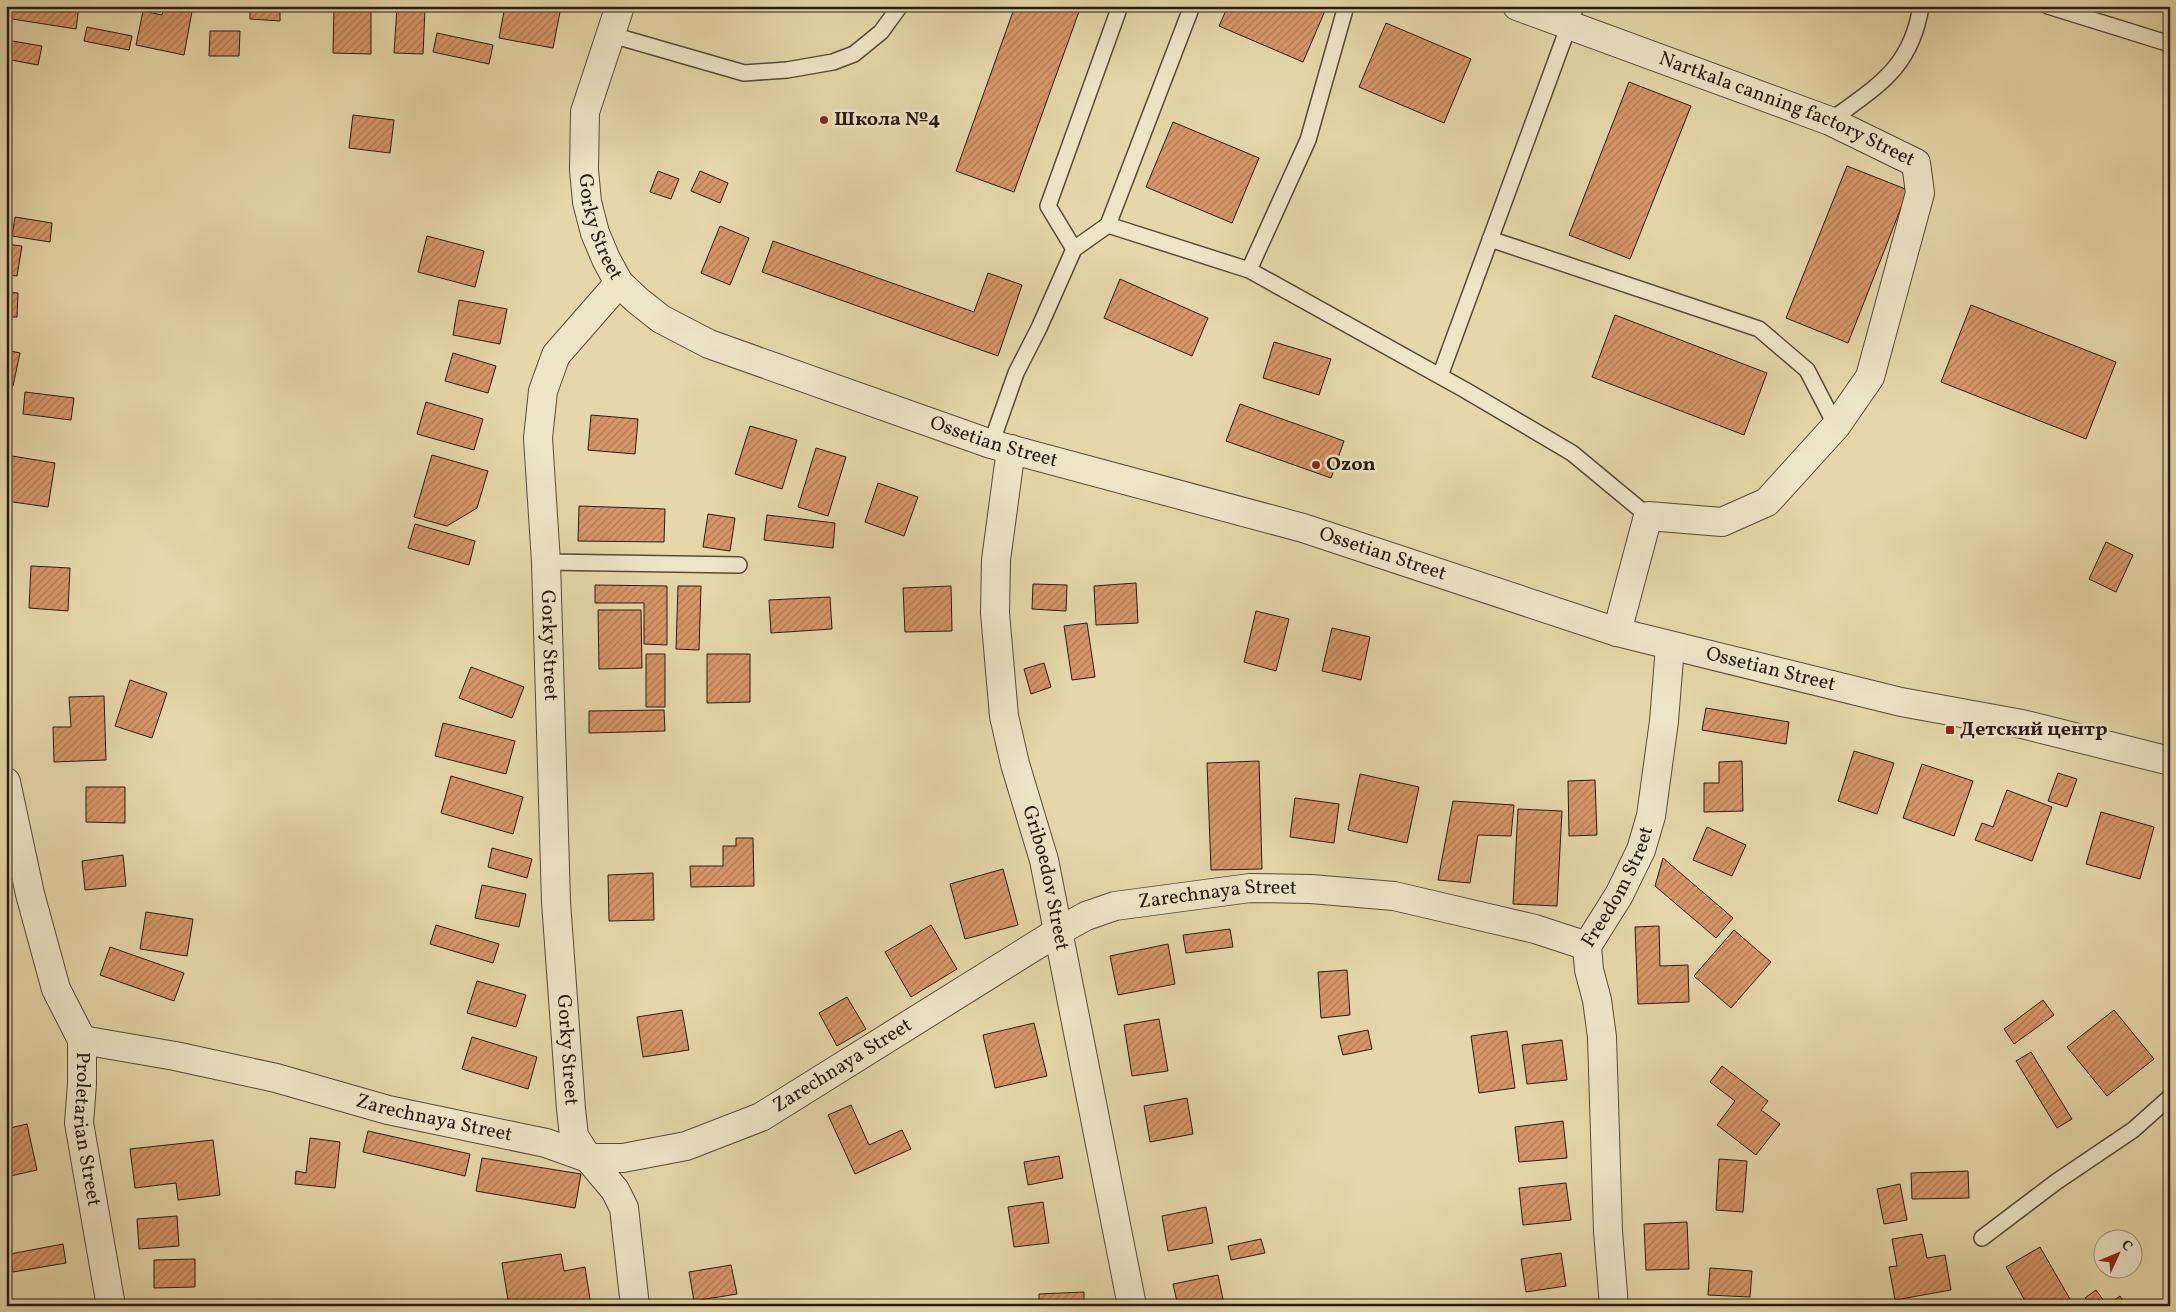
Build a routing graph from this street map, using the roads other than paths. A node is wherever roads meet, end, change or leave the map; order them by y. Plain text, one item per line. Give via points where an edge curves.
1 (620, 6) edge
2 (900, 6) edge
3 (1120, 6) edge
4 (1192, 6) edge
5 (1346, 6) edge
6 (1517, 6) edge
7 (1921, 6) edge
8 (2048, 6) edge
9 (1572, 16) edge
10 (612, 34) junction
11 (2170, 44) edge
12 (1830, 121) junction
13 (1108, 225) junction
14 (1490, 239) junction
15 (1074, 249) junction
16 (1249, 270) junction
17 (619, 283) junction
18 (1440, 376) junction
19 (1836, 426) junction
20 (1001, 446) junction
21 (1648, 516) junction
22 (546, 562) junction
23 (739, 565) dead end
24 (1617, 632) junction
25 (1670, 646) junction
26 (2170, 761) edge
27 (6, 782) edge
28 (1059, 931) junction
29 (1587, 946) junction
30 (82, 1040) junction
31 (2170, 1098) edge
32 (588, 1158) junction
33 (1982, 1238) dead end
34 (111, 1306) edge
35 (636, 1306) edge
36 (1132, 1306) edge
37 (1614, 1306) edge

1 - 10 street, Gorky Street
2 - 10 lane via 881,32 854,54 833,62 787,70 744,72
3 - 15 lane via 1048,206
4 - 13 lane
5 - 16 lane via 1308,140
6 - 9 street, Nartkala canning factory Street
7 - 12 lane via 1918,27 1904,58 1880,84
8 - 11 lane
9 - 12 street, Nartkala canning factory Street
9 - 14 lane
10 - 17 street, Gorky Street via 585,112 584,170 587,202 595,233
12 - 19 street, Nartkala canning factory Street via 1916,163 1920,193 1870,376
13 - 15 lane
13 - 16 lane
14 - 18 lane
14 - 19 lane via 1759,330 1807,370
15 - 20 lane via 1016,374
16 - 18 lane
17 - 20 street, Ossetian Street via 661,319 709,344
17 - 22 street, Gorky Street via 556,355 543,391 538,438
18 - 21 lane via 1572,453
19 - 21 street, Nartkala canning factory Street via 1767,502 1722,522
20 - 24 street, Ossetian Street via 1303,528
20 - 28 street, Griboedov Street via 995,613 1004,716 1044,860
21 - 24 street
22 - 23 lane
22 - 32 street, Gorky Street via 556,902 574,1136
24 - 25 street, Ossetian Street
25 - 26 street, Ossetian Street via 1901,702 2022,724
25 - 29 street, Freedom Street via 1651,816 1640,850 1619,895
27 - 30 street, Proletarian Street via 30,894 56,990
28 - 29 street, Zarechnaya Street via 1086,916 1115,906 1250,888 1394,896 1535,929
28 - 32 street, Zarechnaya Street via 761,1117 686,1146 623,1158
28 - 36 street, Griboedov Street
29 - 37 street, Freedom Street via 1588,970 1597,1000 1602,1037 1608,1231
30 - 32 street, Zarechnaya Street via 276,1078 388,1110 546,1143
30 - 34 street, Proletarian Street via 79,1123
31 - 33 lane via 2133,1130
32 - 35 street, Gorky Street via 615,1190 624,1208

